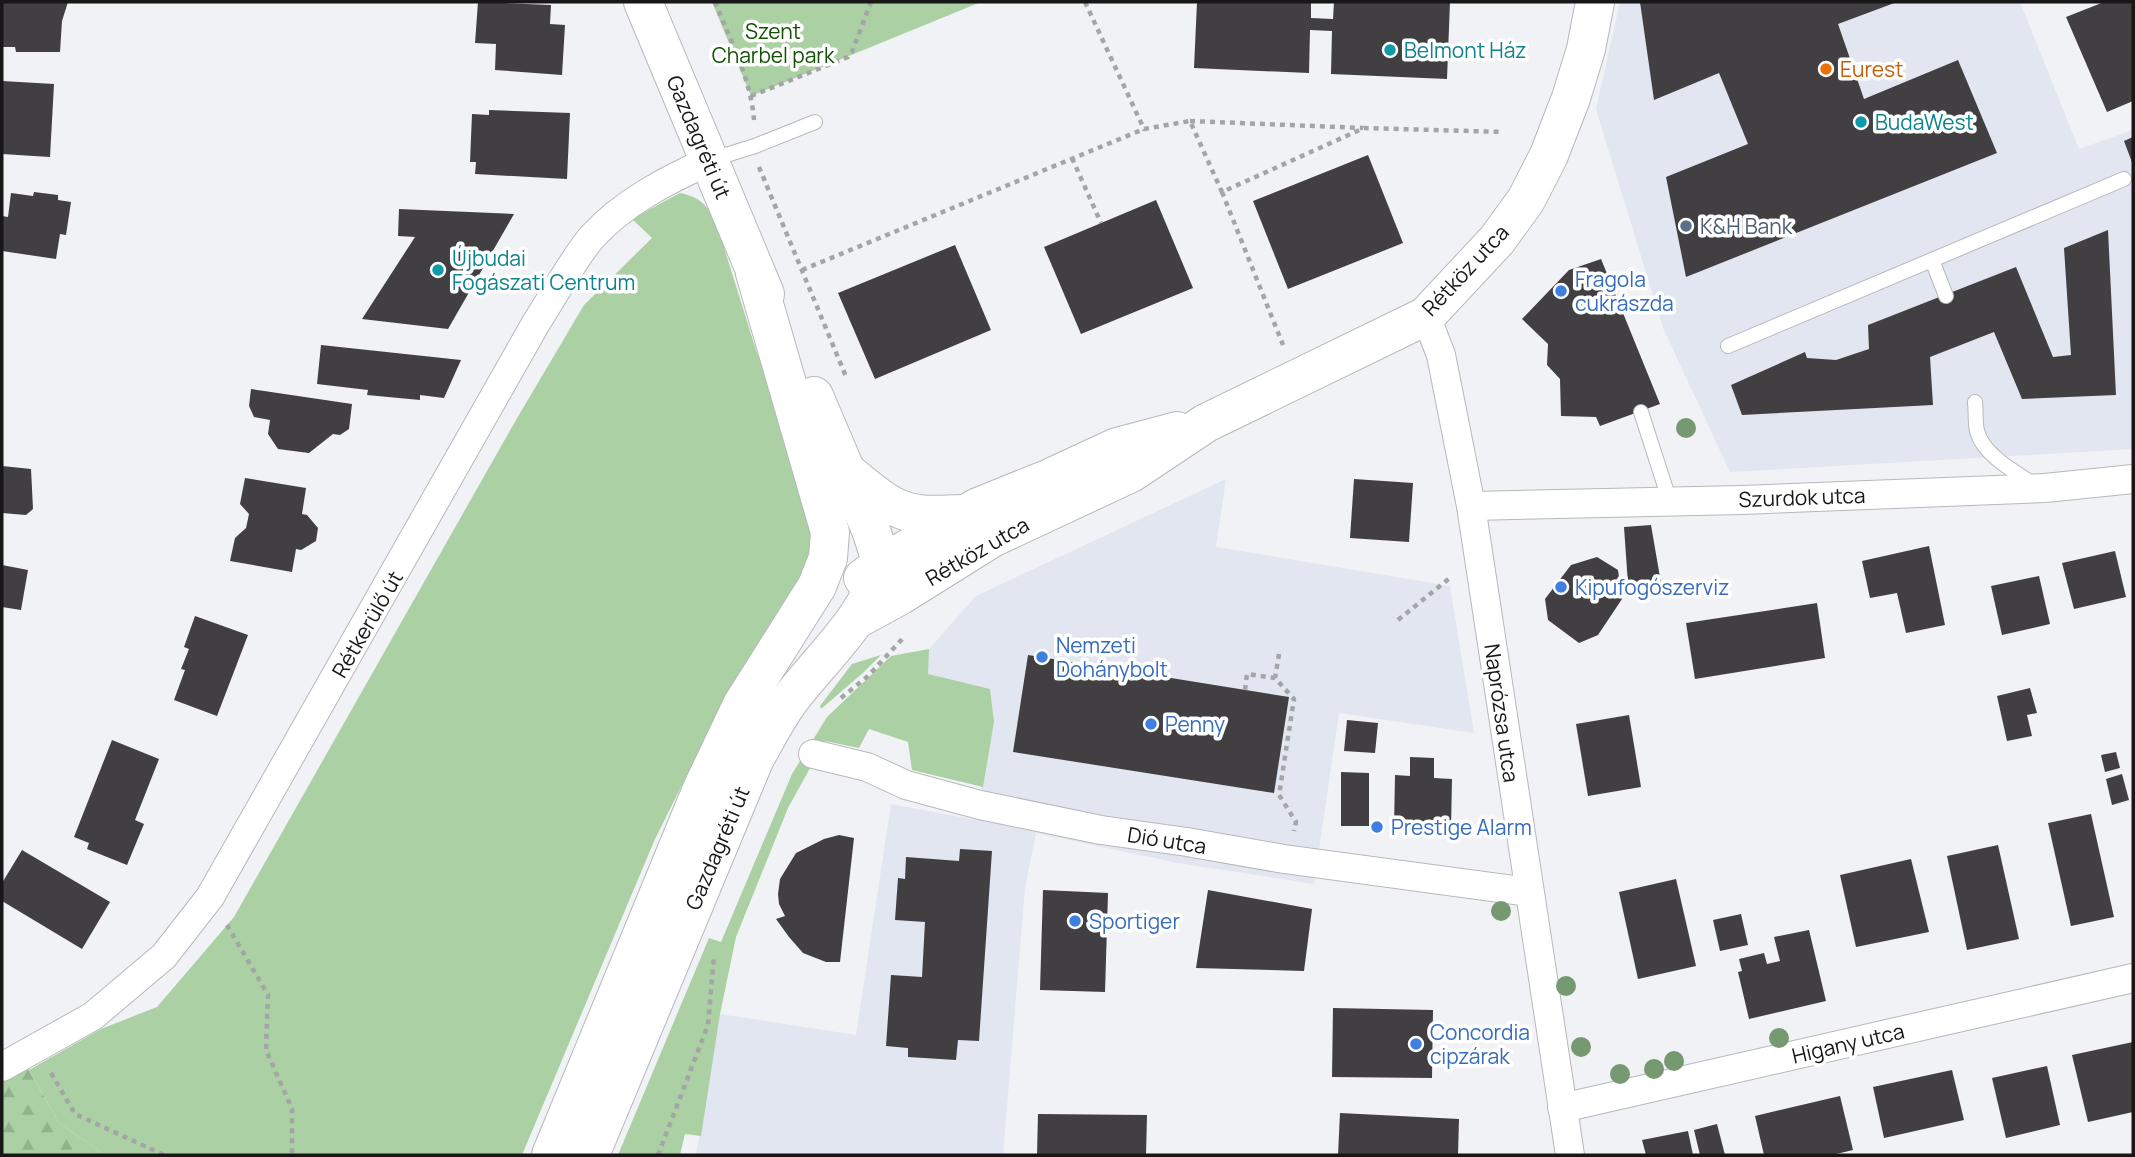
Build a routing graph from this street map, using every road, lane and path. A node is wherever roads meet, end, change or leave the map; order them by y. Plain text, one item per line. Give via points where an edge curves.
1 (643, 2) edge
2 (715, 2) edge
3 (871, 2) edge
4 (1085, 2) edge
5 (1595, 2) edge
6 (751, 96) junction
7 (1190, 121) junction
8 (815, 122) dead end
9 (1364, 128) junction
10 (1144, 129) junction
11 (1503, 132) dead end
12 (755, 146) junction
13 (1072, 158) junction
14 (709, 161) junction
15 (2123, 179) dead end
16 (1222, 192) junction
17 (1101, 223) dead end
18 (1931, 260) junction
19 (802, 270) junction
20 (755, 273) junction
21 (1946, 296) dead end
22 (1426, 316) junction
23 (1283, 345) dead end
24 (1728, 346) dead end
25 (850, 384) dead end
26 (1975, 402) dead end
27 (1641, 412) dead end
28 (1206, 424) junction
29 (802, 432) junction
30 (843, 468) junction
31 (2133, 479) edge
32 (2039, 488) junction
33 (1670, 502) junction
34 (1471, 506) junction
35 (964, 514) junction
36 (1479, 554) junction
37 (884, 576) junction
38 (857, 619) joint
39 (1398, 620) dead end
40 (906, 635) dead end
41 (1279, 654) dead end
42 (1275, 678) junction
43 (758, 681) junction
44 (1245, 690) dead end
45 (839, 699) dead end
46 (813, 754) dead end
47 (1296, 822) dead end
48 (1528, 892) junction
49 (210, 897) junction
50 (715, 948) dead end
51 (2133, 978) edge
52 (37, 1046) junction
53 (2, 1067) edge
54 (1562, 1108) junction
55 (164, 1155) edge
56 (292, 1155) edge
57 (551, 1155) edge
58 (590, 1155) edge
59 (658, 1155) edge
60 (1570, 1155) edge

1 - 14 street, Gazdagréti út
2 - 6 path
3 - 6 path via 848,57
4 - 10 path
5 - 22 street, Rétköz utca via 1571,98 1526,200 1497,240
6 - 12 path
7 - 9 path
7 - 10 path
7 - 16 path
8 - 12 lane
9 - 11 path
9 - 16 path
10 - 13 path
12 - 14 lane
12 - 19 path via 759,167
13 - 17 path
13 - 19 path
14 - 20 street, Gazdagréti út
14 - 49 street, Rétkerülő út via 673,177 617,213 590,239 536,323
15 - 18 lane
16 - 23 path
18 - 21 lane
18 - 24 lane
19 - 25 path
20 - 29 street, Gazdagréti út
20 - 30 street, Gazdagréti út via 809,384
22 - 28 street, Rétköz utca
22 - 34 street, Naprózsa utca via 1441,355
26 - 32 lane via 1980,439
27 - 33 lane
28 - 35 street, Rétköz utca via 1117,447
28 - 37 street, Rétköz utca via 1131,474 978,546
29 - 37 street via 862,560
29 - 43 street, Gazdagréti út via 830,532 828,558 817,586
30 - 35 street via 896,508 918,514
30 - 37 street, Gazdagréti út via 871,530
31 - 32 street, Szurdok utca
32 - 33 street, Szurdok utca
33 - 34 street, Szurdok utca
34 - 36 street, Naprózsa utca
35 - 37 street, Rétköz utca
36 - 39 path
36 - 48 street, Naprózsa utca
37 - 38 street, Rétköz utca
37 - 43 street, Gazdagréti út via 837,599
38 - 58 street, Gazdagréti út via 789,701 755,758
40 - 45 path
41 - 42 path
42 - 44 path via 1247,674
42 - 47 path via 1294,699 1279,796
43 - 57 street, Gazdagréti út via 702,789
46 - 48 street, Dió utca via 981,805 1101,830
48 - 54 street, Naprózsa utca
49 - 52 street, Rétkerülő út via 164,956 93,1016
49 - 56 path via 268,995 266,1050 292,1109
50 - 59 path via 708,1025
51 - 54 street, Higany utca
52 - 53 street, Rétkerülő út
52 - 55 path via 75,1114
54 - 60 street, Naprózsa utca

